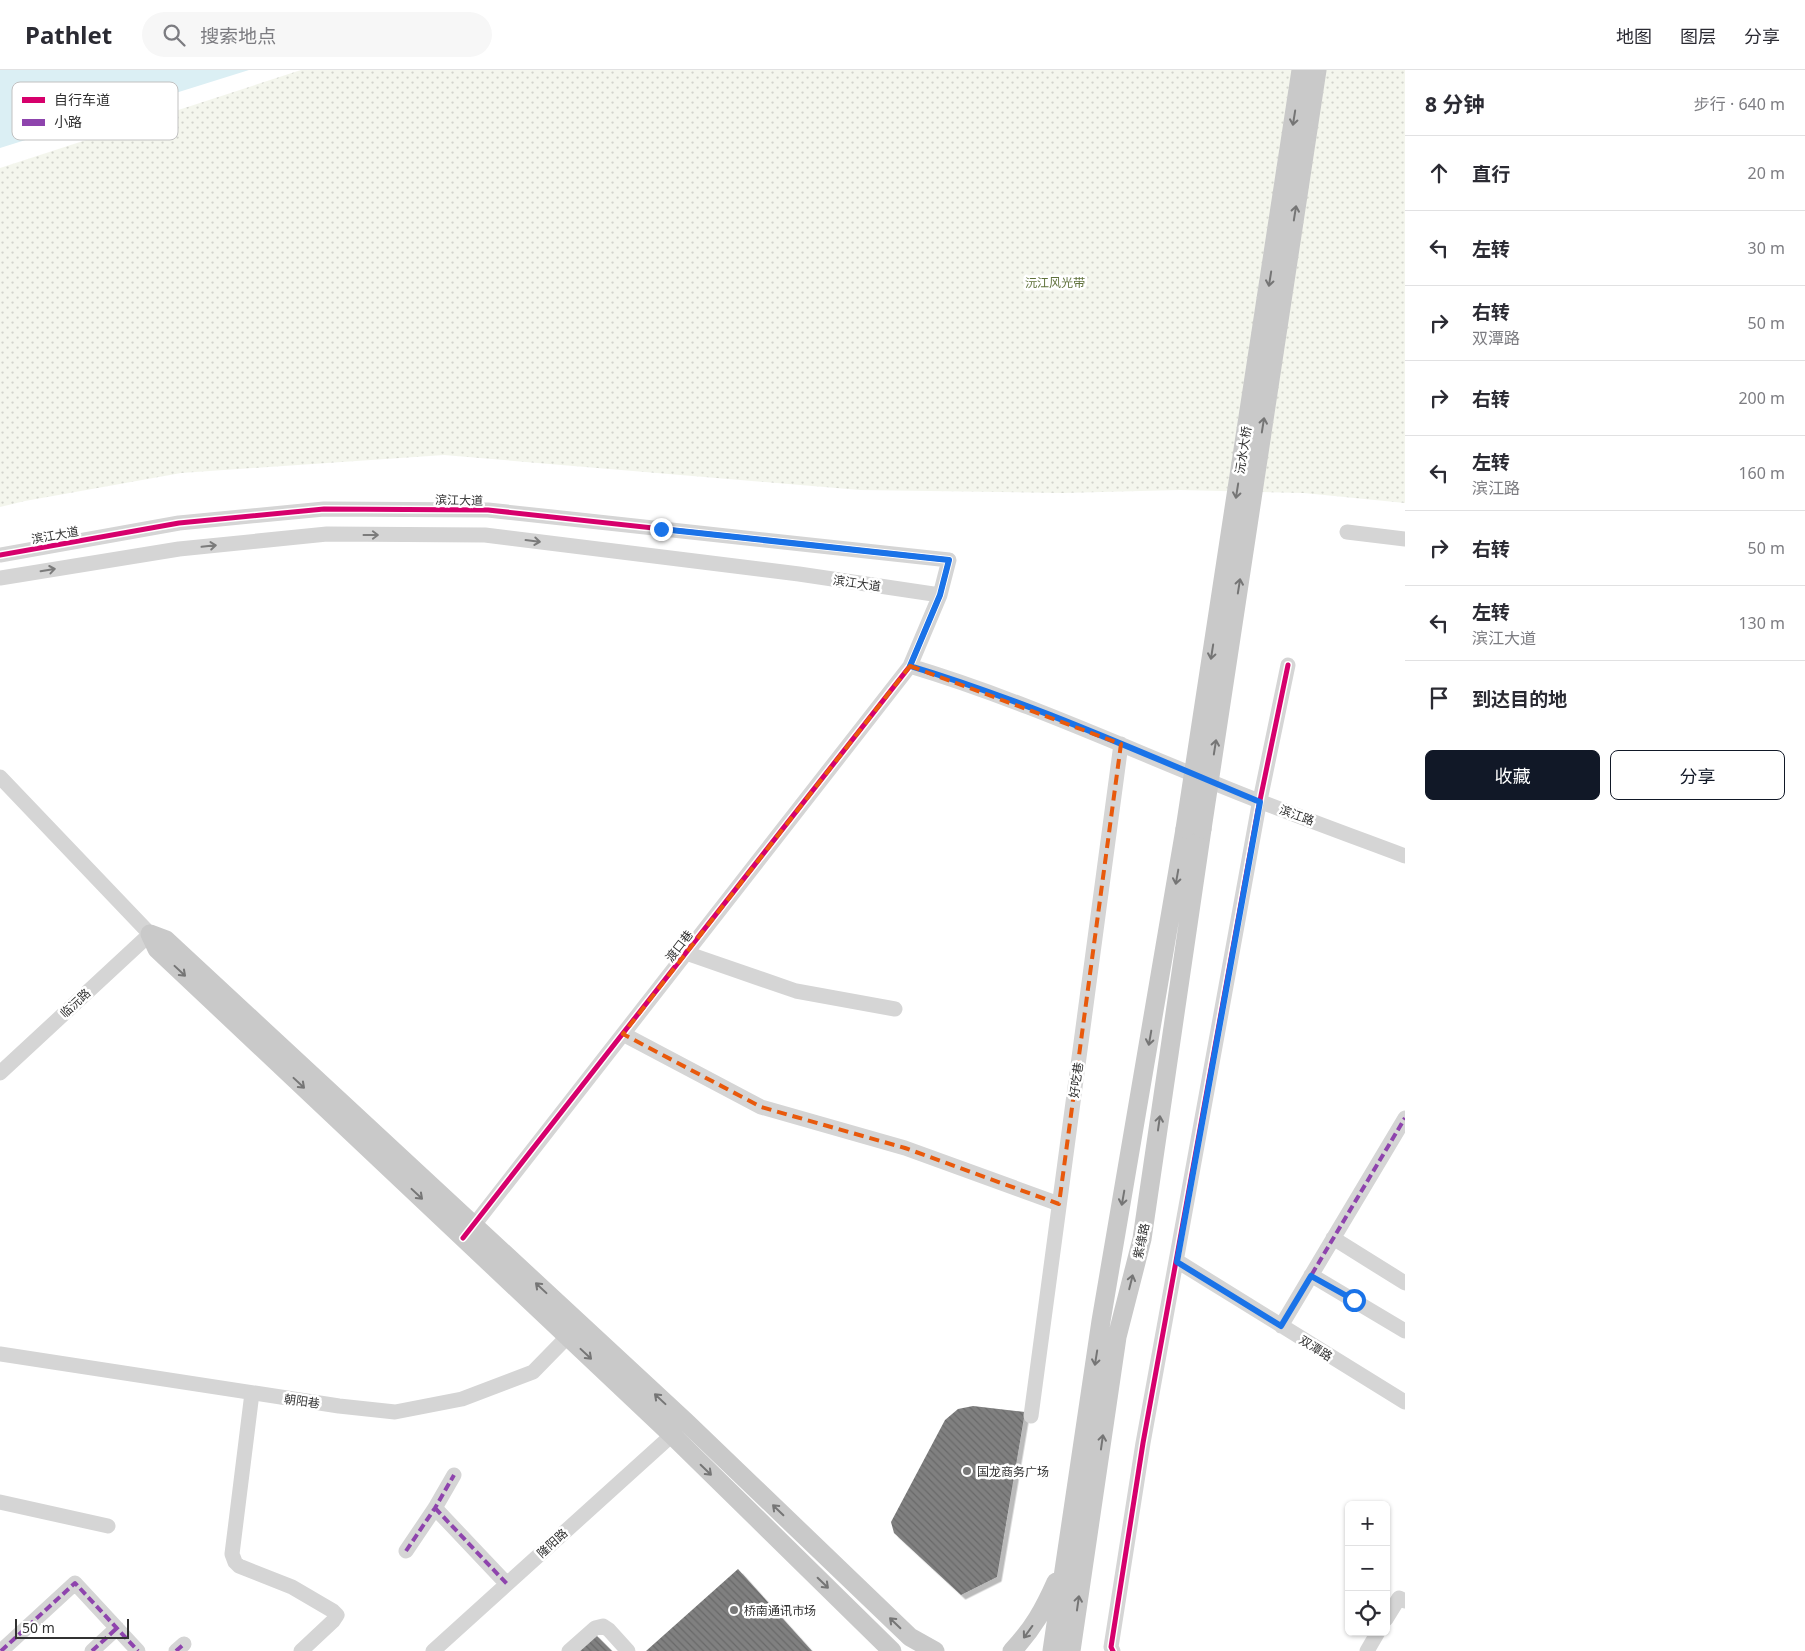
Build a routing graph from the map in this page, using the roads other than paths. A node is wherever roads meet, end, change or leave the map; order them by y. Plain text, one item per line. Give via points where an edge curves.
1 (1302, 70) edge
2 (1317, 70) edge
3 (1347, 532) dead end
4 (1405, 539) edge
5 (0, 555) edge
6 (949, 560) joint
7 (0, 578) edge
8 (940, 595) junction
9 (1288, 665) dead end
10 (910, 666) junction
11 (1121, 744) junction
12 (0, 778) edge
13 (1260, 802) junction
14 (1194, 829) junction
15 (1405, 856) edge
16 (150, 934) junction
17 (686, 954) junction
18 (895, 1009) dead end
19 (623, 1034) junction
20 (0, 1073) edge
21 (1405, 1118) edge
22 (1059, 1204) junction
23 (468, 1232) junction
24 (1333, 1238) junction
25 (1177, 1262) junction
26 (1311, 1276) junction
27 (1405, 1283) edge
28 (1281, 1326) junction
29 (574, 1330) junction
30 (1405, 1331) edge
31 (0, 1354) edge
32 (252, 1393) junction
33 (1405, 1402) edge
34 (1031, 1416) dead end
35 (672, 1436) junction
36 (454, 1475) dead end
37 (0, 1502) edge
38 (436, 1508) junction
39 (108, 1526) dead end
40 (406, 1550) dead end
41 (1066, 1558) junction
42 (507, 1584) junction
43 (1405, 1601) edge
44 (1390, 1613) edge
45 (117, 1628) junction
46 (1376, 1636) edge
47 (1, 1651) edge
48 (92, 1651) edge
49 (138, 1651) edge
50 (301, 1651) edge
51 (433, 1651) edge
52 (569, 1651) edge
53 (628, 1651) edge
54 (892, 1651) edge
55 (935, 1651) edge
56 (1012, 1651) edge
57 (1052, 1651) edge
58 (1071, 1651) edge
59 (1112, 1651) edge
60 (1367, 1651) edge

1 -> 14 main road, 沅水大桥, bridge
14 -> 2 main road, 沅水大桥, bridge
3 - 4 street
5 - 6 street, 滨江大道 via 179,523 334,509 488,510
6 - 8 street, 渡口巷
7 -> 8 street, 滨江大道 via 179,549 327,534 485,535
8 - 10 street, 渡口巷
9 - 13 street
10 - 11 street, 滨江路 via 956,680
10 - 17 street, 渡口巷
11 - 13 street, 滨江路
11 - 22 street, 好吃巷
12 - 16 street
13 - 15 street, 滨江路
13 - 25 street
14 -> 41 main road, 紫缘路 via 1102,1321
58 -> 14 main road, 紫缘路 via 1117,1337 1142,1239
16 - 20 street, 临沅路
16 - 23 main road via 157,949
17 - 18 street via 796,990
17 - 19 street, 渡口巷
19 - 22 street via 761,1107 905,1148
19 - 23 street, 渡口巷
21 - 24 street
22 - 34 street, 好吃巷
23 - 29 main road
24 - 26 street
24 - 27 street
25 - 28 street, 双潭路
25 - 59 street via 1141,1453
26 - 28 street
26 - 30 street
28 - 33 street, 双潭路
29 - 32 street, 朝阳巷 via 533,1372 462,1399 395,1412
29 -> 35 main road
55 -> 29 main road via 910,1637
31 - 32 street, 朝阳巷
32 - 50 street via 232,1554 239,1566 292,1587 337,1615
35 - 42 street, 隆阳路
35 -> 54 main road
36 - 38 street
37 - 39 street
38 - 40 street
38 - 42 street
41 -> 56 main road via 1029,1633
41 - 57 main road, 紫缘路
42 - 51 street, 隆阳路
43 - 44 street via 1399,1598
45 - 47 street via 75,1583
45 - 48 street
45 - 49 street
46 - 60 street
52 - 53 street via 595,1628 603,1626

